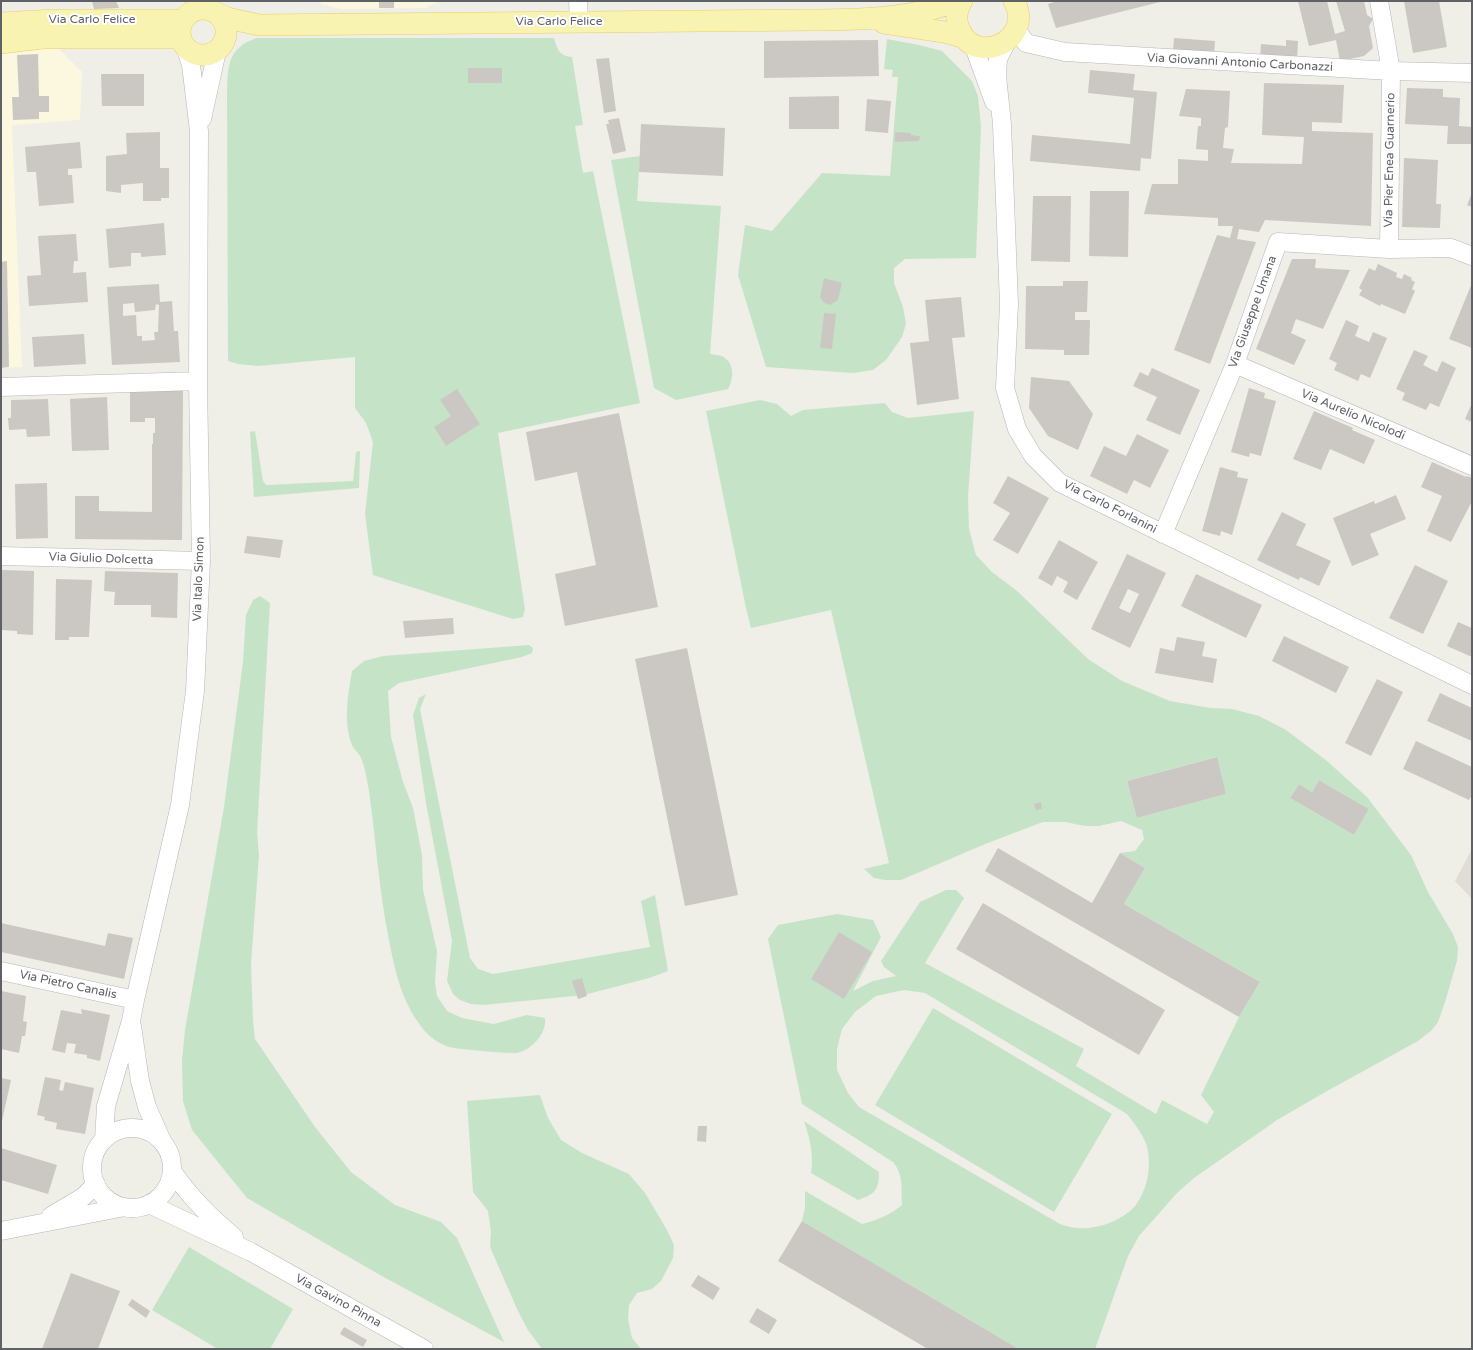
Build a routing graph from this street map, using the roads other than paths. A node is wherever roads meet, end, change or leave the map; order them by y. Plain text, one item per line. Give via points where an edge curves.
1 (954, 1) edge
2 (962, 1) edge
3 (1379, 1) edge
4 (213, 11) junction
5 (578, 11) edge
6 (1014, 17) edge
7 (859, 20) junction
8 (1, 23) edge
9 (258, 25) junction
10 (183, 35) junction
11 (969, 41) junction
12 (1, 43) edge
13 (221, 45) junction
14 (1391, 71) junction
15 (1472, 73) edge
16 (1002, 124) junction
17 (199, 131) junction
18 (1388, 249) junction
19 (1472, 256) edge
20 (1235, 364) junction
21 (198, 381) junction
22 (1, 387) edge
23 (1472, 466) edge
24 (1163, 534) junction
25 (1, 556) edge
26 (201, 562) junction
27 (1472, 685) edge
28 (1, 971) edge
29 (135, 1000) junction
30 (131, 1021) junction
31 (104, 1140) junction
32 (162, 1141) junction
33 (172, 1171) junction
34 (96, 1184) junction
35 (149, 1204) junction
36 (125, 1207) junction
37 (38, 1224) junction
38 (1, 1230) edge
39 (251, 1252) junction
40 (424, 1349) edge

1 - 7 main road, Via Carlo Felice via 938,7
2 - 11 main road via 957,18 960,32
3 - 14 street, Via Pier Enea Guarnerio
4 - 9 main road, Via Carlo Felice via 227,18
4 - 10 main road via 193,11
4 - 13 main road via 223,20 226,32
5 - 7 main road, Via Carlo Felice
5 - 9 main road, Via Carlo Felice
6 - 11 main road, Via Carlo Felice via 990,48 981,48
6 - 14 street, Via Giovanni Antonio Carbonazzi via 1026,43 1065,52
6 - 16 street, Via Carlo Forlanini via 998,59
7 - 11 main road, Via Carlo Felice via 944,32
8 - 10 main road, Via Carlo Felice via 55,20
9 - 13 main road, Via Carlo Felice
10 - 12 main road, Via Carlo Felice via 42,38
10 - 13 main road via 196,54 210,54
10 - 17 street, Via Italo Simon via 191,65
11 - 16 street, Via Carlo Forlanini
13 - 17 street, Via Italo Simon
14 - 15 street, Via Giovanni Antonio Carbonazzi
14 - 18 street, Via Pier Enea Guarnerio
16 - 24 street, Via Carlo Forlanini via 1009,304 1005,388 1017,429 1032,456 1060,483
17 - 21 street, Via Italo Simon
18 - 19 street, Via Giuseppe Umana via 1451,248
18 - 20 street, Via Giuseppe Umana via 1278,242
20 - 23 street, Via Aurelio Nicolodi
20 - 24 street, Via Giuseppe Umana
21 - 22 street
21 - 26 street, Via Italo Simon
24 - 27 street, Via Carlo Forlanini
25 - 26 street, Via Giulio Dolcetta
26 - 29 street, Via Italo Simon via 195,691 180,805
28 - 29 street, Via Pietro Canalis
29 - 30 street, Via Italo Simon
30 - 31 street, Via Italo Simon via 106,1106
30 - 32 street, Via Italo Simon via 146,1106
31 - 32 street via 126,1128 140,1128
31 - 34 street via 93,1160
32 - 33 street via 172,1160
33 - 35 street via 165,1190
33 - 39 street, Via Gavino Pinna via 206,1213
34 - 36 street via 113,1203
34 - 37 street via 72,1205
35 - 36 street
35 - 39 street, Via Gavino Pinna
36 - 37 street
37 - 38 street
39 - 40 street, Via Gavino Pinna

